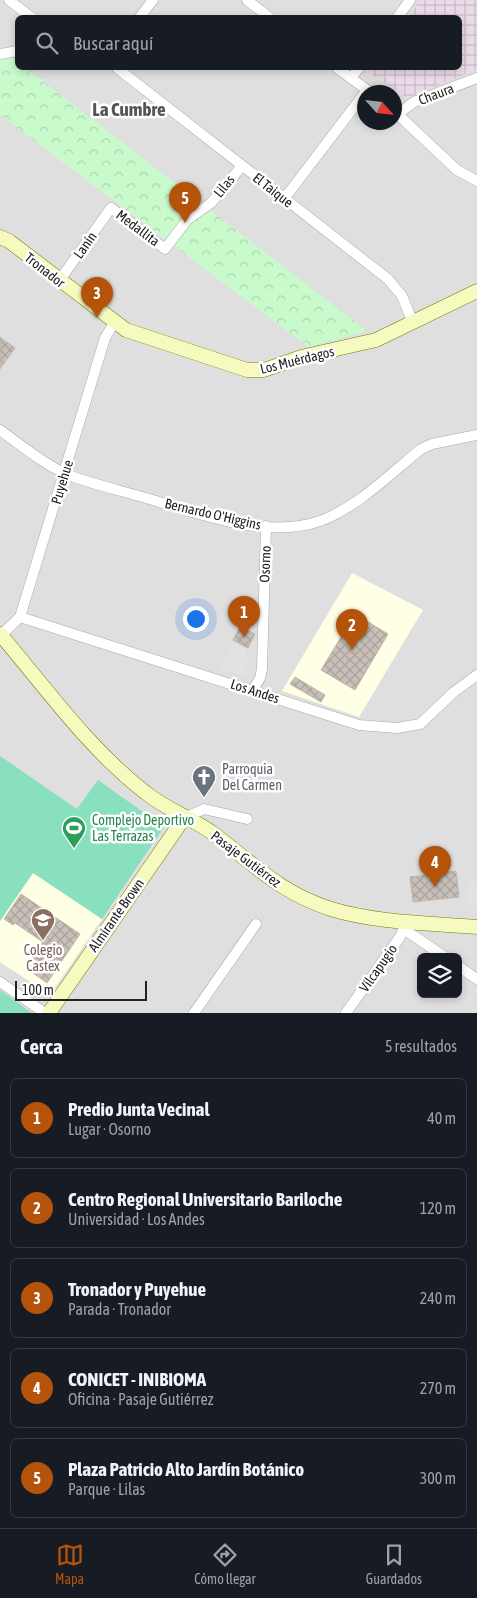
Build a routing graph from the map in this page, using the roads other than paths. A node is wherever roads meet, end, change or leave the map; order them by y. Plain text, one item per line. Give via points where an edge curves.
1 (9, 0) edge
2 (153, 0) edge
3 (247, 0) edge
4 (410, 0) edge
5 (28, 15) edge
6 (141, 15) edge
7 (266, 15) edge
8 (399, 15) edge
9 (15, 52) edge
10 (0, 54) edge
11 (121, 70) edge
12 (340, 70) edge
13 (357, 70) edge
14 (351, 78) junction
15 (477, 78) edge
16 (359, 85) edge
17 (357, 105) edge
18 (402, 109) edge
19 (402, 118) edge
20 (242, 166) junction
21 (477, 181) edge
22 (284, 199) junction
23 (111, 208) joint
24 (0, 237) edge
25 (165, 249) joint
26 (60, 281) junction
27 (477, 291) edge
28 (114, 322) junction
29 (413, 323) junction
30 (0, 430) edge
31 (477, 435) edge
32 (65, 473) junction
33 (266, 526) junction
34 (20, 617) junction
35 (0, 635) edge
36 (477, 675) edge
37 (252, 690) junction
38 (184, 818) junction
39 (248, 819) dead end
40 (256, 924) dead end
41 (406, 925) junction
42 (477, 927) edge
43 (440, 953) edge
44 (462, 969) edge
45 (477, 979) edge
46 (0, 982) edge
47 (47, 1013) edge
48 (194, 1013) edge
49 (346, 1013) edge

1 - 5 street
2 - 6 street
3 - 7 street
4 - 8 street
9 - 10 street
11 - 20 street, El Taique
12 - 14 street
13 - 14 street
14 - 16 street
15 - 18 street, Chaura
17 - 22 street
19 - 21 street via 457,170
20 - 22 street, El Taique
20 - 25 street, Lilas via 211,203 188,220
22 - 29 street, El Taique via 388,279 402,296
23 - 25 street, Medallita
23 - 26 street, Lanín
24 - 26 street, Tronador
26 - 28 street, Tronador
27 - 29 street, Los Muérdagos
28 - 29 street, Los Muérdagos via 139,336 256,370 361,345
28 - 32 street, Puyehue via 105,338
30 - 32 street, Bernardo O'Higgins
31 - 33 street, Bernardo O'Higgins via 421,449 334,515 290,526
32 - 33 street, Bernardo O'Higgins via 211,516
32 - 34 street, Puyehue
33 - 37 street, Osorno via 262,669
34 - 35 street, Puyehue
34 - 37 street, Los Andes
35 - 38 street, Pasaje Gutiérrez via 114,766 146,793
36 - 37 street, Los Andes via 420,724 404,727 352,724
38 - 39 street via 204,809
38 - 41 street, Pasaje Gutiérrez via 214,835 263,875 308,900 331,909
38 - 47 street, Almirante Brown
40 - 48 street
41 - 42 street, Pasaje Gutiérrez
41 - 43 street
41 - 49 street, Vilcapugio
44 - 45 street
46 - 47 street

